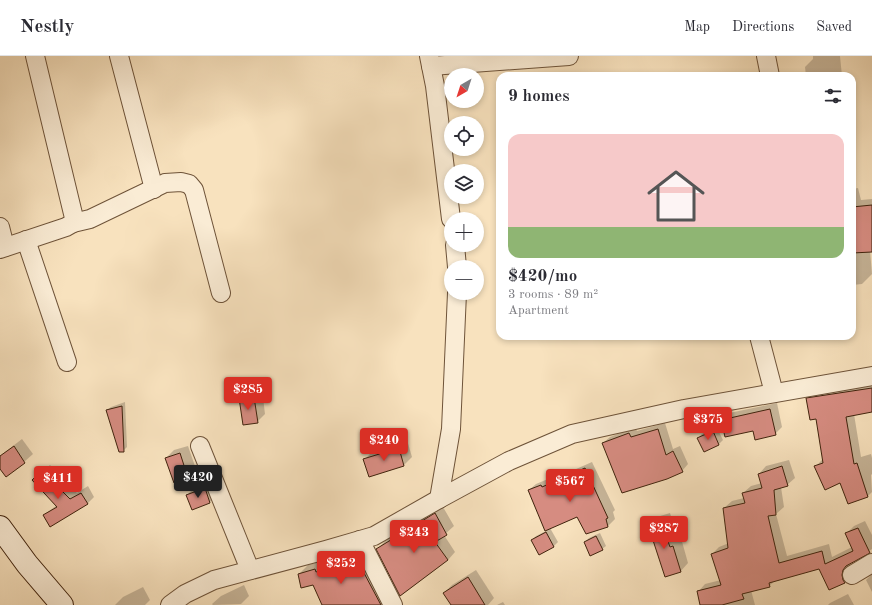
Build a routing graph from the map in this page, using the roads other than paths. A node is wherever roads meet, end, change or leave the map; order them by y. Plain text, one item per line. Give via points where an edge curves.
1 (36, 56) edge
2 (119, 56) edge
3 (569, 56) edge
4 (766, 56) edge
5 (430, 61) edge
6 (769, 72) edge
7 (154, 189) junction
8 (450, 212) edge
9 (73, 223) junction
10 (0, 227) edge
11 (26, 240) junction
12 (2, 248) edge
13 (221, 293) dead end
14 (457, 300) edge
15 (761, 340) edge
16 (67, 362) dead end
17 (872, 376) edge
18 (774, 393) junction
19 (200, 446) dead end
20 (439, 500) junction
21 (0, 527) edge
22 (360, 540) junction
23 (872, 563) edge
24 (250, 570) junction
25 (852, 575) dead end
26 (62, 605) edge
27 (170, 605) edge
28 (393, 605) edge

1 - 9 street
2 - 7 street
3 - 5 street
4 - 6 street
5 - 8 street
7 - 9 street via 90,219
7 - 13 street via 165,183 181,182 189,184 194,190
9 - 11 street
10 - 12 street
11 - 12 street
11 - 16 street
14 - 20 street via 451,429
15 - 18 street
17 - 18 street
18 - 20 street via 684,409 572,434 509,461
19 - 24 street
20 - 22 street via 374,536
21 - 26 main road
22 - 24 street
22 - 28 street
23 - 25 street
24 - 27 street via 214,580 185,594

